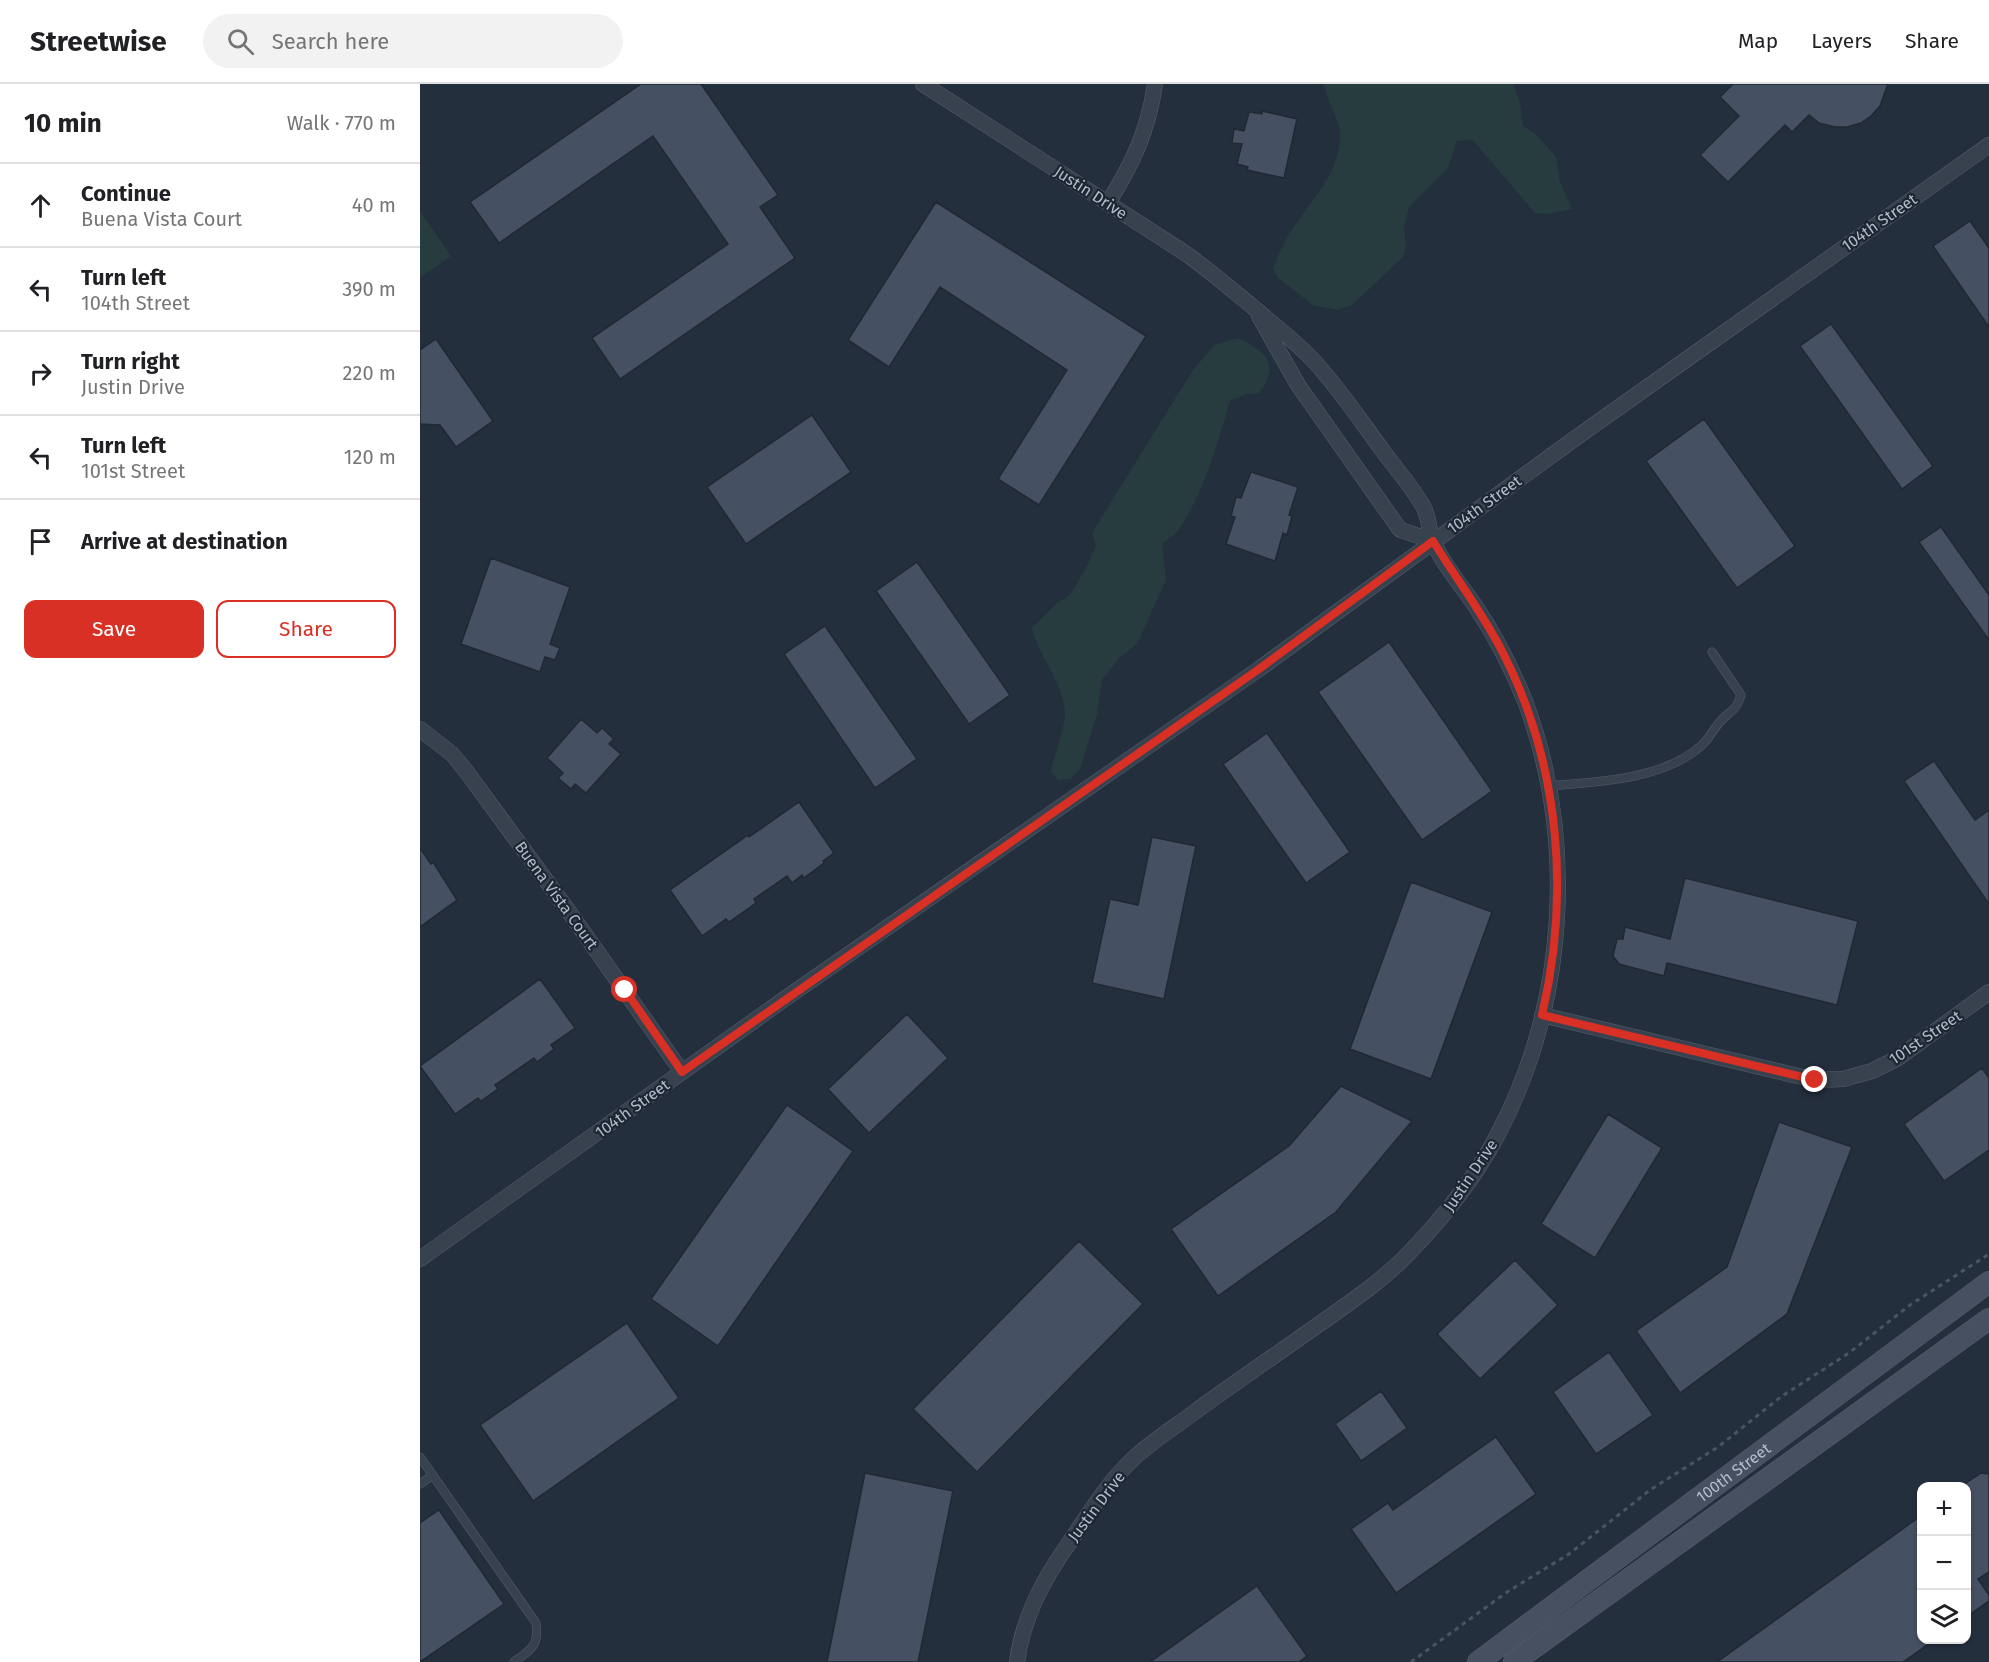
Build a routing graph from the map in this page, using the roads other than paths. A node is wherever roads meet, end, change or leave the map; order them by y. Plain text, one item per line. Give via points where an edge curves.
1 (923, 84) edge
2 (1155, 84) edge
3 (1989, 145) edge
4 (1108, 203) junction
5 (1254, 309) junction
6 (1433, 541) junction
7 (1712, 652) dead end
8 (420, 729) edge
9 (1547, 786) junction
10 (1989, 992) edge
11 (1542, 1015) junction
12 (682, 1072) junction
13 (420, 1259) edge
14 (1989, 1282) edge
15 (1989, 1319) edge
16 (420, 1457) edge
17 (433, 1475) junction
18 (420, 1484) edge
19 (514, 1662) edge
20 (1017, 1662) edge
21 (1478, 1662) edge
22 (1514, 1662) edge

1 - 4 street, Justin Drive
2 - 4 street via 1152,107 1134,160
3 - 6 street, 104th Street
4 - 5 street, Justin Drive via 1222,279
5 - 6 street, Justin Drive via 1283,331 1337,388 1425,510
5 - 6 street, Justin Drive via 1298,385 1401,530
6 - 9 street, Justin Drive via 1505,656 1525,701
6 - 12 street, 104th Street via 1239,683
7 - 9 lane via 1741,695 1738,707 1720,721 1703,745 1688,756 1634,777
8 - 12 street, Buena Vista Court via 452,754 466,771
9 - 11 street, Justin Drive via 1558,872 1557,920
10 - 11 street, 101st Street via 1898,1058 1872,1071 1815,1080
11 - 20 street, Justin Drive via 1520,1086 1497,1136 1439,1221 1365,1292 1225,1390 1134,1459 1111,1483 1038,1591
12 - 13 street, 104th Street
14 - 21 main road, 100th Street
15 - 22 main road, 100th Street
16 - 17 lane
17 - 18 lane
17 - 19 lane via 536,1623 538,1636 533,1649

